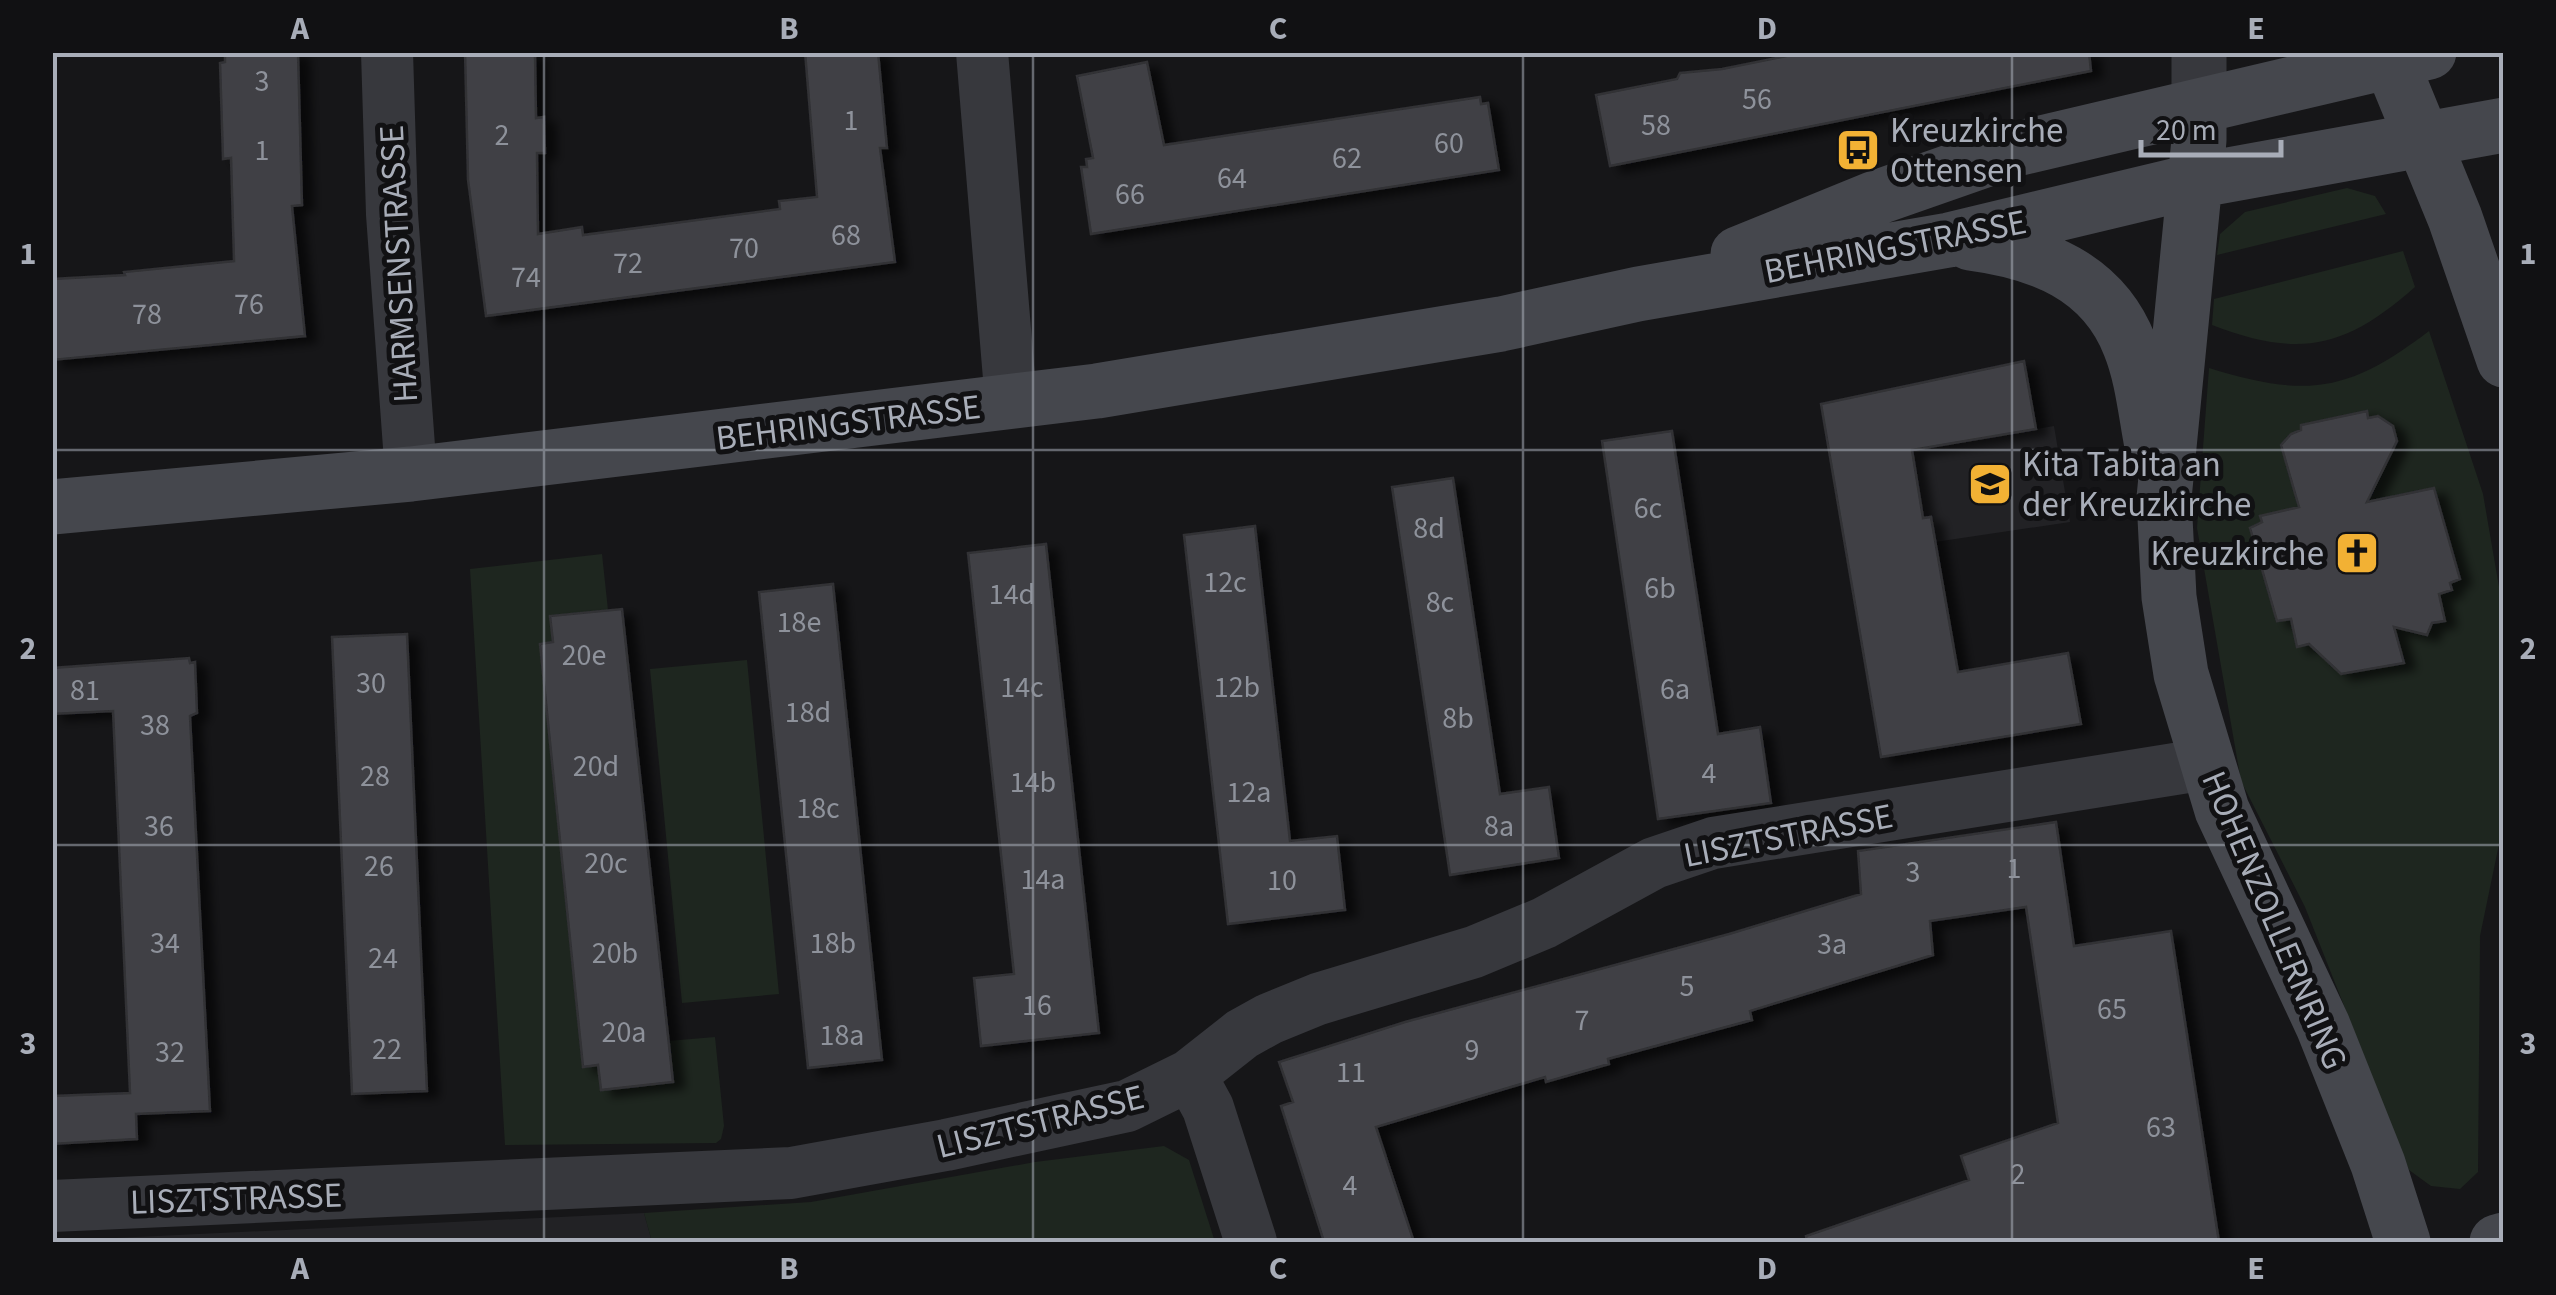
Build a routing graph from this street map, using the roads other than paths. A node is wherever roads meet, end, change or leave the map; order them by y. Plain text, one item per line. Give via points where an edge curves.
1 (387, 52) edge
2 (982, 52) edge
3 (2198, 52) edge
4 (2402, 56) edge
5 (2199, 106) junction
6 (2504, 124) edge
7 (2423, 139) junction
8 (2195, 181) junction
9 (1948, 240) junction
10 (1638, 294) junction
11 (2504, 360) edge
12 (1011, 402) junction
13 (411, 474) junction
14 (2164, 498) junction
15 (52, 507) edge
16 (2206, 764) junction
17 (1190, 1075) junction
18 (52, 1206) edge
19 (1251, 1242) edge
20 (2403, 1242) edge

1 - 13 street, HARMSENSTRASSE
2 - 12 street
3 - 5 street, HOHENZOLLERNRING
4 - 5 main road, BEHRINGSTRASSE
4 - 7 main road
5 - 8 main road, HOHENZOLLERNRING
5 - 10 main road, BEHRINGSTRASSE via 2016,149
6 - 7 main road, BEHRINGSTRASSE
7 - 8 main road, BEHRINGSTRASSE
7 - 11 main road
8 - 9 main road, BEHRINGSTRASSE
8 - 14 main road, HOHENZOLLERNRING
9 - 10 main road, BEHRINGSTRASSE
9 - 14 main road via 2040,256 2110,308 2130,346
10 - 12 main road, BEHRINGSTRASSE via 1482,327
12 - 13 main road, BEHRINGSTRASSE
13 - 15 main road, BEHRINGSTRASSE
14 - 16 main road, HOHENZOLLERNRING via 2181,674
16 - 17 street, LISZTSTRASSE via 1714,844 1654,863 1544,923 1474,952 1269,1019
16 - 20 main road, HOHENZOLLERNRING via 2323,1026
17 - 18 street, LISZTSTRASSE via 1127,1106 792,1173
17 - 19 street via 1208,1108

